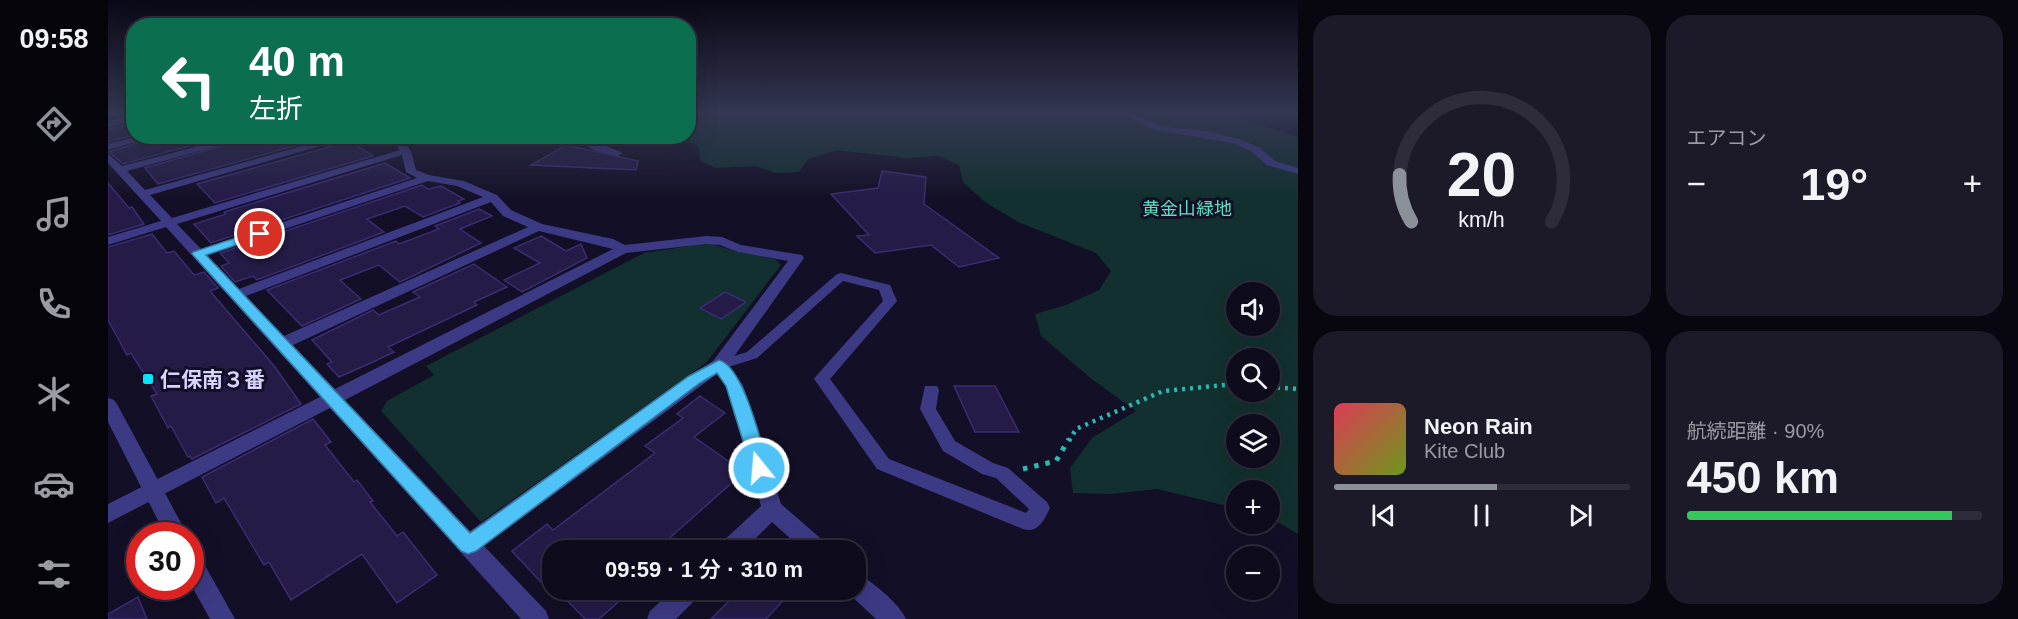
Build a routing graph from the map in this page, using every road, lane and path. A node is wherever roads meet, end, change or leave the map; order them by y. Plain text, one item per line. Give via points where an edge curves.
1 (1238, 142) edge
2 (126, 143) edge
3 (211, 144) edge
4 (322, 144) edge
5 (400, 144) edge
6 (588, 144) edge
7 (108, 147) edge
8 (406, 151) junction
9 (618, 153) dead end
10 (114, 164) edge
11 (1298, 171) edge
12 (427, 178) junction
13 (142, 194) junction
14 (493, 197) junction
15 (168, 223) junction
16 (538, 227) junction
17 (108, 242) edge
18 (623, 249) junction
19 (198, 254) junction
20 (236, 296) junction
21 (281, 344) junction
22 (719, 365) junction
23 (1226, 385) edge
24 (1280, 388) edge
25 (1298, 389) edge
26 (931, 390) dead end
27 (332, 399) junction
28 (108, 404) edge
29 (1002, 473) junction
30 (152, 491) junction
31 (772, 509) junction
32 (108, 514) edge
33 (169, 522) edge
34 (739, 540) edge
35 (807, 540) edge
36 (468, 545) junction
37 (204, 585) edge
38 (866, 594) edge
39 (679, 600) edge
40 (223, 619) edge
41 (537, 619) edge
42 (659, 619) edge
43 (894, 619) edge

1 - 11 street via 1271,163
2 - 7 street
3 - 10 street
4 - 13 street
5 - 8 street
6 - 9 street
8 - 12 street via 411,172
8 - 15 street
10 - 13 street
12 - 14 street via 460,183
12 - 19 street
13 - 15 street
14 - 16 street via 507,213
14 - 20 street
15 - 17 street
15 - 19 street
16 - 18 street via 613,243
16 - 21 street
18 - 22 street via 706,240 797,258
18 - 27 street
19 - 20 street
20 - 21 street
21 - 27 street
22 - 29 lane via 752,355 841,277 885,288 890,301 822,379 883,464 1030,523 1040,508
22 - 31 street via 734,385
22 - 36 street
23 - 29 path via 1163,391 1076,429 1056,461
24 - 25 path
26 - 29 lane via 928,409 949,446
27 - 30 street
27 - 36 street
28 - 30 street
30 - 32 street
30 - 33 street
31 - 34 street
31 - 35 street
36 - 41 street
37 - 40 street
38 - 43 street
39 - 42 street

